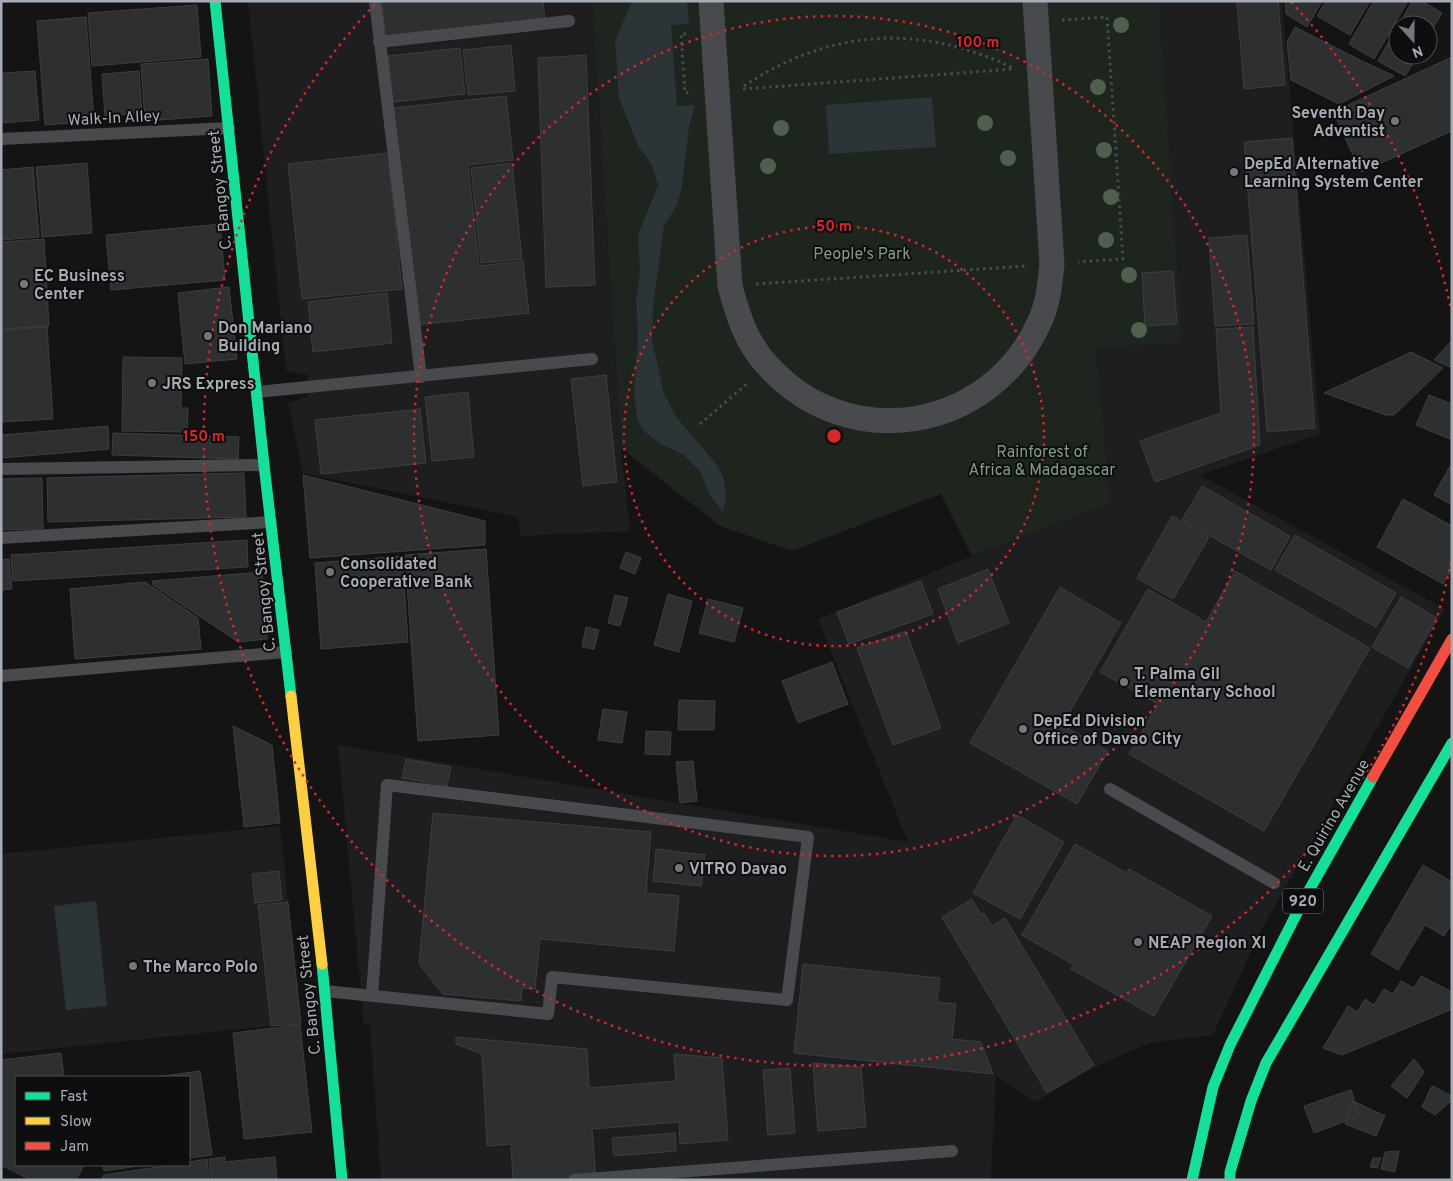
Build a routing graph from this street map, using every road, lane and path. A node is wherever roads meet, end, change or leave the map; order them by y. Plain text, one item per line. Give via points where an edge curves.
1 (215, 1) edge
2 (375, 1) edge
3 (711, 1) edge
4 (1036, 12) edge
5 (569, 21) dead end
6 (380, 42) junction
7 (989, 56) joint
8 (228, 128) junction
9 (1, 139) edge
10 (1052, 264) junction
11 (730, 286) junction
12 (592, 359) dead end
13 (421, 377) junction
14 (257, 392) junction
15 (737, 392) dead end
16 (700, 424) dead end
17 (264, 464) junction
18 (1, 468) edge
19 (271, 522) junction
20 (1, 538) edge
21 (1452, 639) edge
22 (286, 652) junction
23 (1, 676) edge
24 (1452, 743) edge
25 (1110, 789) dead end
26 (1274, 883) dead end
27 (325, 991) junction
28 (372, 996) junction
29 (952, 1151) dead end
30 (342, 1180) edge
31 (574, 1180) edge
32 (1192, 1180) edge
33 (1230, 1180) edge

1 - 8 main road, C. Bangoy Street
2 - 6 lane
3 - 11 street
4 - 10 street
4 - 10 path via 1108,17 1123,259
5 - 6 lane
6 - 13 lane
7 - 7 path via 1016,69 740,89 765,72 818,49 876,38 934,41
8 - 9 lane, Walk-In Alley
8 - 14 main road, C. Bangoy Street
10 - 11 path
10 - 11 street via 1049,293 1040,322 1026,348 1007,372 958,407 901,421 871,421 842,415 789,387 750,342 737,315
12 - 13 lane
13 - 14 lane
14 - 17 main road, C. Bangoy Street
15 - 16 path
17 - 18 lane
17 - 19 main road, C. Bangoy Street
19 - 20 lane
19 - 22 main road, C. Bangoy Street
21 - 32 main road, E. Quirino Avenue / 920 via 1303,901 1230,1045 1213,1087
22 - 23 lane
22 - 27 main road, C. Bangoy Street
24 - 33 main road via 1266,1063 1251,1101
25 - 26 lane
27 - 28 lane
27 - 30 main road, C. Bangoy Street
28 - 28 lane via 548,1014 552,977 787,1000 808,837 388,785
29 - 31 lane

